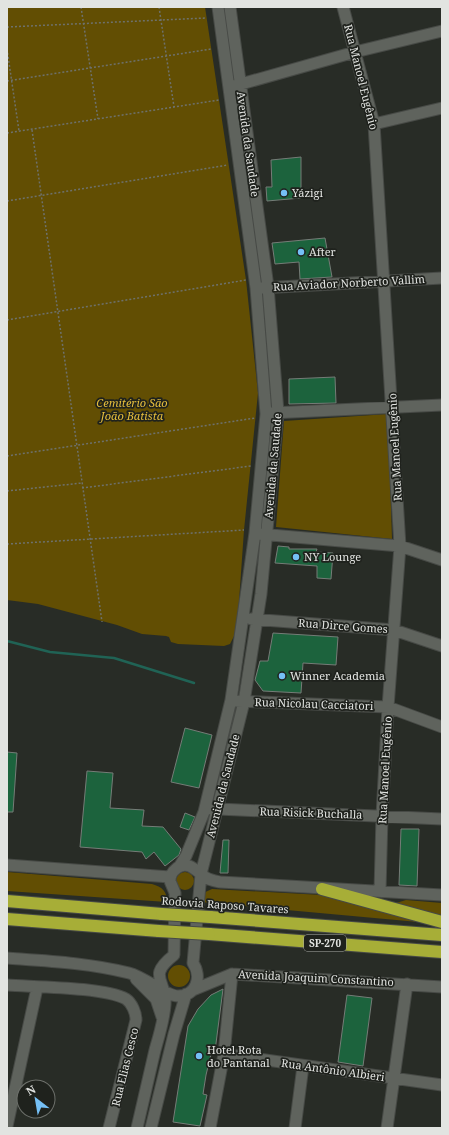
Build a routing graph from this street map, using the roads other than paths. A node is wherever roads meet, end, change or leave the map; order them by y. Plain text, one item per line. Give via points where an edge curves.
1 (218, 7) edge
2 (230, 7) edge
3 (343, 7) edge
4 (442, 31) edge
5 (355, 52) junction
6 (235, 86) junction
7 (442, 108) edge
8 (374, 124) junction
9 (442, 278) edge
10 (384, 281) junction
11 (268, 287) junction
12 (256, 288) junction
13 (442, 405) edge
14 (393, 408) junction
15 (278, 412) junction
16 (261, 416) junction
17 (255, 533) junction
18 (267, 534) junction
19 (400, 546) junction
20 (442, 560) edge
21 (242, 619) junction
22 (257, 619) junction
23 (394, 630) junction
24 (442, 646) edge
25 (231, 700) junction
26 (244, 702) junction
27 (388, 707) junction
28 (442, 727) edge
29 (229, 762) junction
30 (215, 763) junction
31 (218, 809) junction
32 (204, 812) junction
33 (382, 816) junction
34 (442, 819) edge
35 (7, 865) edge
36 (178, 867) junction
37 (201, 874) junction
38 (170, 877) junction
39 (322, 889) junction
40 (380, 891) junction
41 (442, 895) edge
42 (7, 901) edge
43 (7, 919) edge
44 (442, 922) edge
45 (442, 935) edge
46 (442, 952) edge
47 (7, 958) edge
48 (128, 972) junction
49 (232, 974) junction
50 (407, 984) junction
51 (7, 985) edge
52 (442, 987) edge
53 (37, 988) junction
54 (165, 991) junction
55 (190, 992) junction
56 (163, 1020) junction
57 (224, 1054) junction
58 (304, 1066) junction
59 (394, 1078) junction
60 (442, 1085) edge
61 (10, 1097) edge
62 (7, 1126) edge
63 (109, 1128) edge
64 (137, 1128) edge
65 (152, 1128) edge
66 (210, 1128) edge
67 (295, 1128) edge
68 (387, 1128) edge

1 - 6 street, Avenida da Saudade
2 - 6 street, Avenida da Saudade
3 - 5 street, Rua Manoel Eugênio
4 - 5 street
5 - 6 street
5 - 8 street, Rua Manoel Eugênio
6 - 11 street, Avenida da Saudade
6 - 12 street, Avenida da Saudade
7 - 8 street
8 - 10 street, Rua Manoel Eugênio
9 - 10 street, Rua Aviador Norberto Vallim
10 - 11 street, Rua Aviador Norberto Vallim
10 - 14 street, Rua Manoel Eugênio
11 - 12 street, Rua Aviador Norberto Vallim
11 - 15 street, Avenida da Saudade
12 - 16 street, Avenida da Saudade
13 - 14 street
14 - 15 street
14 - 19 street, Rua Manoel Eugênio
15 - 16 street
15 - 18 street, Avenida da Saudade
16 - 17 street, Avenida da Saudade
17 - 18 street
17 - 21 street, Avenida da Saudade
18 - 19 street
18 - 22 street, Avenida da Saudade
19 - 20 street
19 - 23 street, Rua Manoel Eugênio
21 - 22 street, Rua Dirce Gomes
21 - 25 street, Avenida da Saudade
22 - 23 street, Rua Dirce Gomes
22 - 26 street, Avenida da Saudade
23 - 24 street, Rua Dirce Gomes
23 - 27 street, Rua Manoel Eugênio
25 - 26 street, Rua Nicolau Cacciatori
25 - 30 street, Avenida da Saudade
26 - 27 street, Rua Nicolau Cacciatori
26 - 29 street, Avenida da Saudade
27 - 28 street, Rua Nicolau Cacciatori
27 - 33 street, Rua Manoel Eugênio
29 - 30 street
29 - 31 street, Avenida da Saudade
30 - 32 street, Avenida da Saudade
31 - 32 street, Rua Risick Buchalla
31 - 33 street, Rua Risick Buchalla
31 - 37 street, Avenida da Saudade
32 - 36 street, Avenida da Saudade via 186,856
33 - 34 street, Rua Risick Buchalla
33 - 40 street, Rua Manoel Eugênio
35 - 38 street
36 - 37 street via 190,866
36 - 38 street, Avenida da Saudade
37 - 39 street via 220,882
37 - 55 street, Avenida da Saudade via 193,963 197,968 198,979
38 - 54 street via 170,886 175,893 174,955 164,963 159,975
39 - 40 street
39 - 44 highway
40 - 41 street
42 - 45 highway, Rodovia Raposo Tavares / SP-270, bridge
43 - 46 highway, SP-270, bridge
47 - 48 street via 82,964
48 - 54 street
48 - 56 street via 156,999
49 - 50 street, Avenida Joaquim Constantino
49 - 55 street, Avenida Joaquim Constantino
49 - 57 street
50 - 52 street, Avenida Joaquim Constantino
50 - 59 street
51 - 53 street
53 - 61 street
53 - 63 street, Rua Elias Cesco via 110,993 127,1000 132,1006 136,1020
54 - 55 street via 173,995
54 - 56 street
55 - 65 street, Avenida da Saudade via 174,1034
56 - 64 street
57 - 58 street, Rua Antônio Albieri
57 - 66 street
58 - 59 street, Rua Antônio Albieri
58 - 67 street
59 - 60 street, Rua Antônio Albieri
59 - 68 street
61 - 62 street

